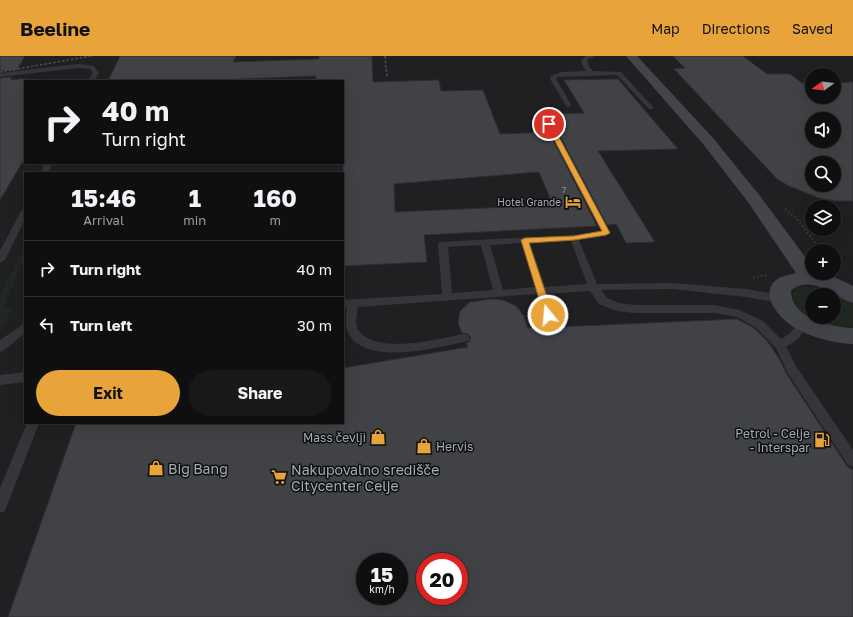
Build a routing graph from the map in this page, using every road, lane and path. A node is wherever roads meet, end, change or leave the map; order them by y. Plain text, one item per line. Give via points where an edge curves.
1 (592, 56) edge
2 (631, 56) edge
3 (591, 73) junction
4 (0, 75) edge
5 (92, 80) edge
6 (569, 106) dead end
7 (651, 108) dead end
8 (549, 124) dead end
9 (24, 213) edge
10 (574, 238) junction
11 (525, 240) junction
12 (485, 242) junction
13 (0, 260) edge
14 (805, 271) edge
15 (805, 279) edge
16 (815, 280) edge
17 (593, 287) junction
18 (541, 290) junction
19 (499, 293) junction
20 (447, 296) junction
21 (853, 296) edge
22 (780, 299) junction
23 (348, 304) edge
24 (804, 324) junction
25 (552, 327) dead end
26 (24, 328) edge
27 (354, 334) junction
28 (344, 335) edge
29 (464, 338) dead end
30 (849, 342) edge
31 (780, 345) junction
32 (0, 348) edge
33 (24, 377) edge
34 (0, 380) edge
35 (34, 424) edge
36 (853, 461) edge
37 (0, 506) edge

1 - 3 lane via 584,60
2 - 14 street via 708,141 754,199
3 - 6 lane via 554,76 552,79
3 - 7 lane via 619,73
4 - 5 lane via 78,66 92,67 96,73
8 - 10 lane via 606,233
9 - 13 lane
10 - 11 lane
10 - 17 lane
11 - 12 lane
11 - 18 lane
12 - 19 lane
12 - 20 lane via 443,244
15 - 22 street via 786,283 781,287
16 - 21 street via 836,286
17 - 18 lane
17 - 22 lane via 673,286
17 - 31 lane via 603,301 617,307 714,309 740,314 759,324
18 - 19 lane
18 - 25 lane
19 - 20 lane
20 - 23 lane
22 - 24 street via 793,316
23 - 27 lane
24 - 30 street
24 - 31 lane via 794,336
26 - 32 lane
27 - 28 lane
27 - 29 lane via 364,342 381,347 406,349
31 - 36 lane via 791,369
33 - 34 lane
35 - 37 lane

